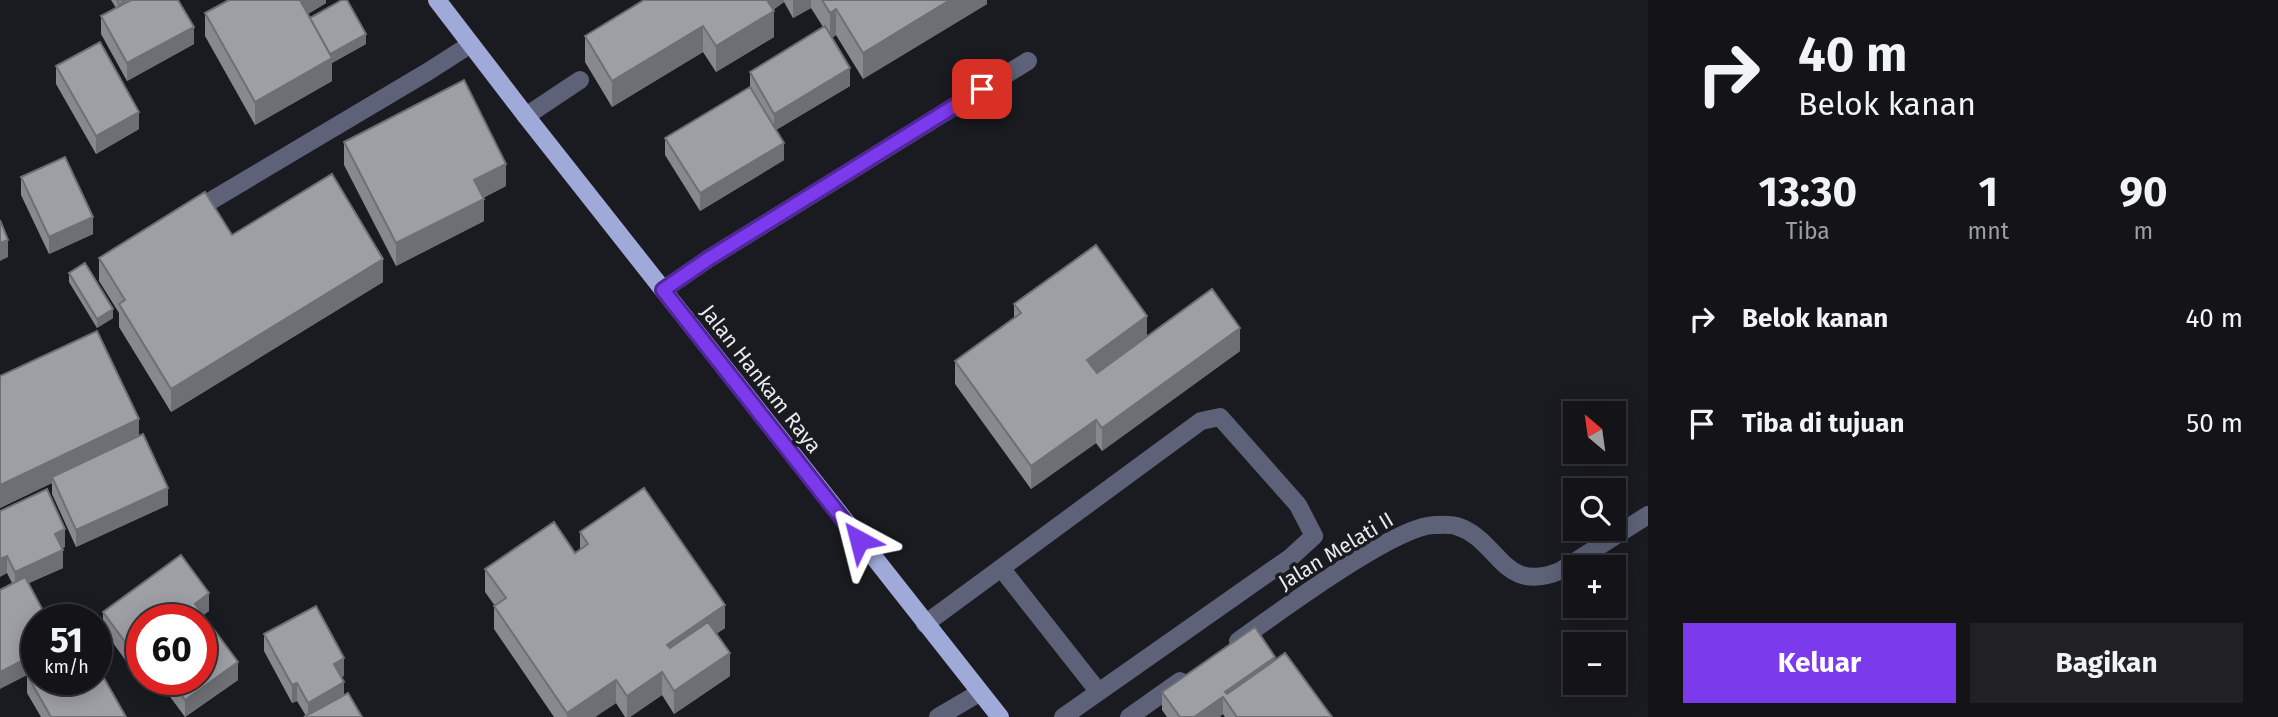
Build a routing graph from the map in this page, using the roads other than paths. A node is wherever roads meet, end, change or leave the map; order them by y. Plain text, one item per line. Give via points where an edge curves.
1 (437, 0) edge
2 (471, 44) junction
3 (1028, 61) dead end
4 (580, 80) dead end
5 (526, 116) junction
6 (174, 223) edge
7 (663, 290) junction
8 (1648, 515) edge
9 (1000, 568) junction
10 (925, 624) junction
11 (1219, 654) edge
12 (1197, 670) edge
13 (1098, 691) junction
14 (979, 693) junction
15 (938, 717) edge
16 (1000, 717) edge
17 (1063, 717) edge
18 (1129, 717) edge

1 - 2 main road, Jalan Hankam Raya
2 - 5 main road, Jalan Hankam Raya
2 - 6 street
3 - 7 street
4 - 5 street
5 - 7 main road, Jalan Hankam Raya
7 - 10 main road, Jalan Hankam Raya
8 - 11 street, Jalan Melati II via 1560,571 1529,578 1508,567 1477,537 1455,526 1430,524 1389,540
9 - 10 street
9 - 13 street
9 - 13 street via 1201,421 1220,417 1298,505 1314,536 1259,580
10 - 14 main road, Jalan Hankam Raya
12 - 18 street
13 - 17 street
14 - 15 street
14 - 16 main road, Jalan Hankam Raya

